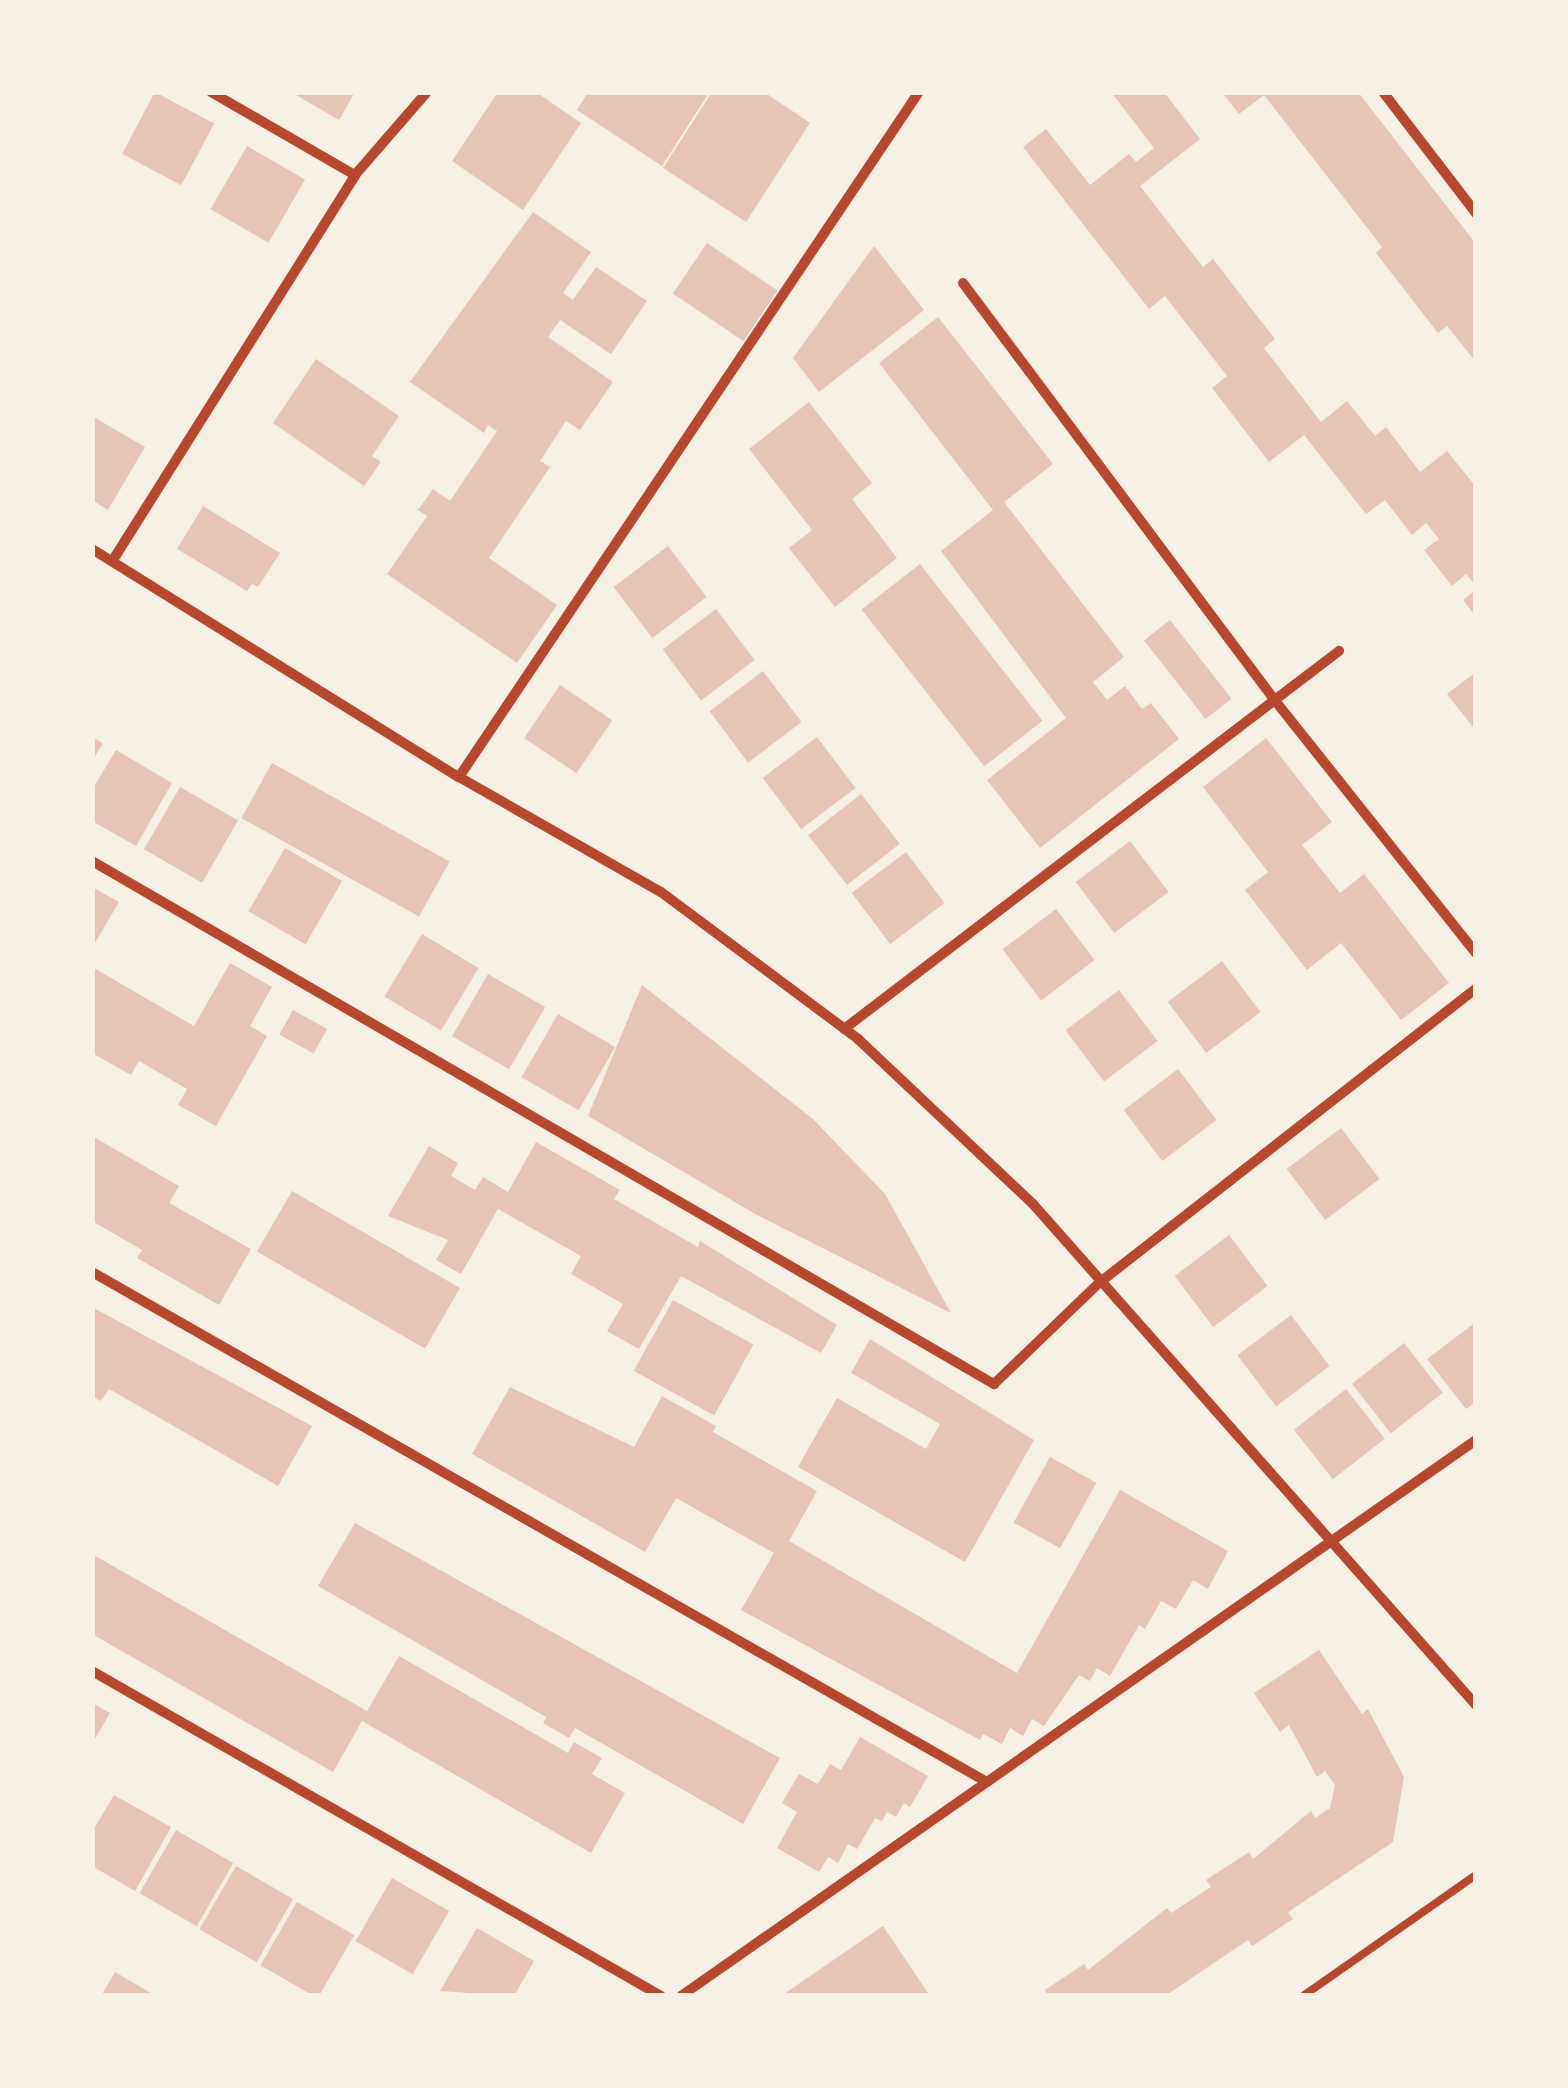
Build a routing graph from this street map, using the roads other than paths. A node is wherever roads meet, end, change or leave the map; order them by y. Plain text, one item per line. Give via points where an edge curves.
1 (210, 92) edge
2 (427, 92) edge
3 (919, 92) edge
4 (1384, 92) edge
5 (355, 175) junction
6 (1476, 213) edge
7 (963, 284) dead end
8 (92, 549) edge
9 (114, 560) junction
10 (1339, 651) dead end
11 (1273, 698) junction
12 (459, 777) junction
13 (92, 861) edge
14 (1476, 953) edge
15 (1476, 988) edge
16 (844, 1028) junction
17 (92, 1272) edge
18 (1099, 1283) junction
19 (1476, 1440) edge
20 (1333, 1543) junction
21 (92, 1672) edge
22 (1476, 1706) edge
23 (987, 1782) junction
24 (1476, 1875) edge
25 (661, 1996) edge
26 (681, 1996) edge
27 (1303, 1996) edge

1 - 5 street
2 - 5 street
3 - 12 street via 895,137
4 - 6 street
5 - 9 street
7 - 11 street
8 - 9 street
9 - 12 street
10 - 11 street
11 - 14 street
11 - 16 street
12 - 16 street via 677,902
13 - 18 street via 994,1384
15 - 18 street
16 - 18 street via 1033,1204
17 - 23 street
18 - 20 street
19 - 20 street
20 - 22 street
20 - 23 street
21 - 25 street
23 - 26 street
24 - 27 lane

